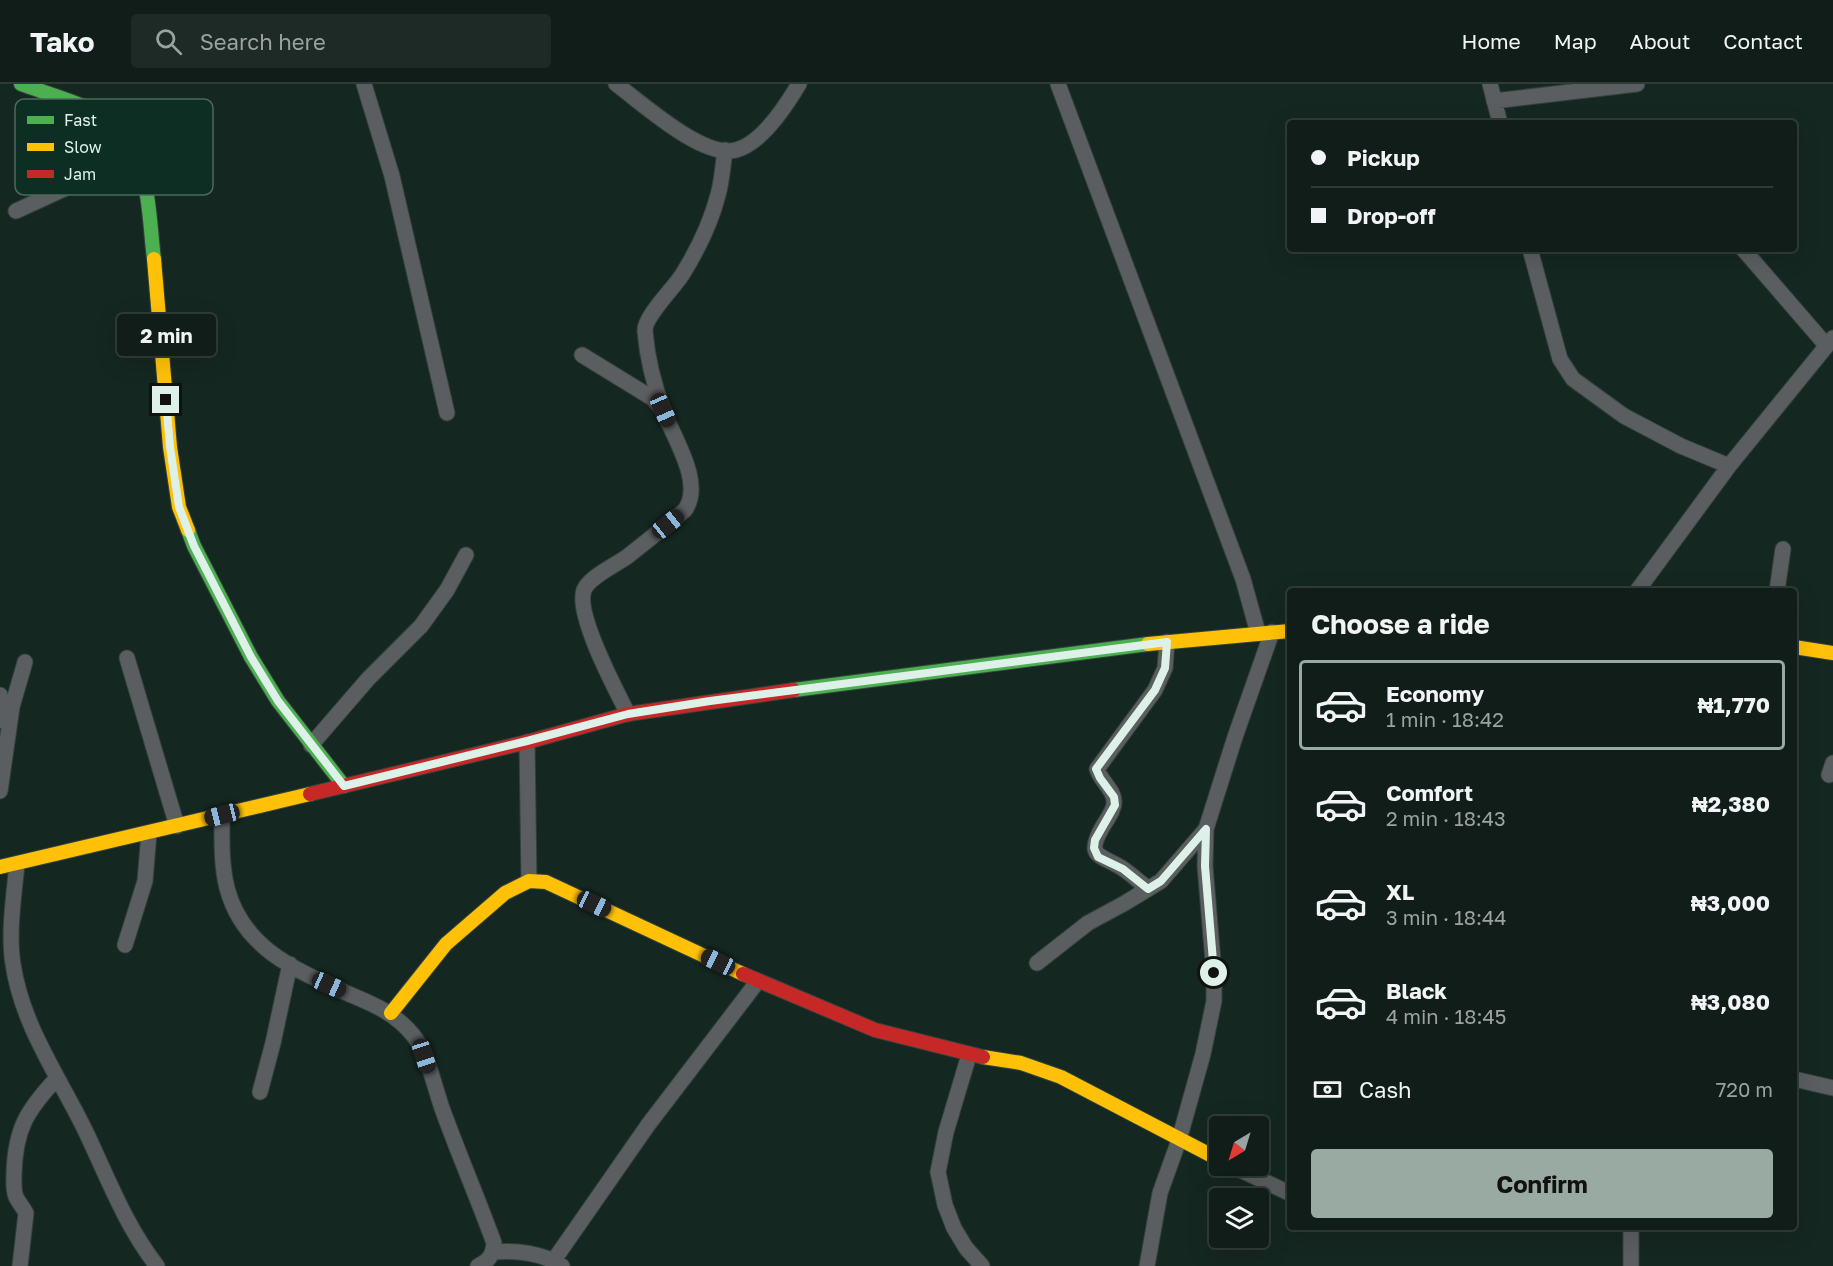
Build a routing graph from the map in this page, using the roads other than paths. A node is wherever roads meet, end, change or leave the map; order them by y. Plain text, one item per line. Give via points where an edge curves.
1 (21, 84) edge
2 (364, 84) edge
3 (616, 84) edge
4 (799, 84) edge
5 (1058, 84) edge
6 (1490, 84) edge
7 (1636, 84) edge
8 (61, 99) edge
9 (1494, 101) junction
10 (1499, 120) edge
11 (725, 150) junction
12 (51, 195) edge
13 (146, 195) edge
14 (16, 211) dead end
15 (1531, 252) edge
16 (1746, 252) edge
17 (1830, 341) edge
18 (582, 354) dead end
19 (663, 410) junction
20 (447, 412) dead end
21 (1729, 466) junction
22 (1783, 549) dead end
23 (466, 555) dead end
24 (1639, 588) edge
25 (1777, 588) edge
26 (1287, 631) edge
27 (1265, 632) junction
28 (1167, 642) junction
29 (1797, 647) edge
30 (1833, 653) edge
31 (127, 658) dead end
32 (26, 662) dead end
33 (0, 695) edge
34 (628, 714) junction
35 (6, 734) junction
36 (527, 741) junction
37 (311, 745) junction
38 (344, 786) junction
39 (0, 791) edge
40 (222, 815) junction
41 (177, 826) junction
42 (1206, 829) junction
43 (149, 833) junction
44 (17, 864) junction
45 (0, 867) edge
46 (529, 881) junction
47 (1148, 889) junction
48 (125, 945) dead end
49 (1037, 963) dead end
50 (290, 964) junction
51 (758, 981) junction
52 (391, 1013) junction
53 (969, 1055) junction
54 (57, 1078) junction
55 (1797, 1080) edge
56 (1833, 1088) edge
57 (260, 1092) dead end
58 (1179, 1140) junction
59 (1209, 1155) edge
60 (1253, 1176) edge
61 (1287, 1192) edge
62 (1631, 1230) edge
63 (966, 1248) junction
64 (494, 1252) junction
65 (558, 1263) edge
66 (20, 1266) edge
67 (157, 1266) edge
68 (478, 1266) edge
69 (968, 1266) edge
70 (982, 1266) edge
71 (1148, 1266) edge
72 (1631, 1266) edge

1 - 8 street
2 - 20 street via 392,176
3 - 11 street via 683,134 710,149
4 - 11 street via 784,109 756,138 735,151
5 - 27 street
6 - 9 street
7 - 9 street
9 - 10 street
11 - 19 street via 718,195 691,260 645,328
12 - 14 street
13 - 37 street via 179,507 194,546 251,657
15 - 21 street via 1560,358 1573,379 1623,416
16 - 17 street
17 - 21 street
18 - 19 street via 652,398
19 - 34 street via 689,471 690,503 584,590 583,606 589,625
21 - 24 street
22 - 25 street
23 - 37 street via 421,626
26 - 27 street
27 - 28 street
27 - 42 street
28 - 34 street
28 - 47 street via 1165,668 1155,690 1096,769 1115,805 1094,848 1098,857 1123,869
29 - 30 street
31 - 41 street
32 - 35 street
33 - 35 street
34 - 36 street
35 - 39 street
36 - 38 street
36 - 46 street
37 - 38 street
38 - 40 street
40 - 41 street
40 - 50 street via 222,861 235,911 258,942
41 - 43 street
42 - 47 street via 1161,881
42 - 58 street via 1214,1001
43 - 44 street
43 - 48 street via 145,881
44 - 45 street
44 - 54 street via 12,963 32,1030
46 - 51 street via 546,882
46 - 52 street via 505,893 446,944
47 - 49 street via 1088,923
50 - 52 street
50 - 57 street
51 - 53 street via 875,1030
51 - 65 street via 648,1125
52 - 64 street via 416,1038 424,1056 494,1243
53 - 58 street via 1021,1063 1061,1077
53 - 63 street via 938,1172 945,1205
54 - 66 street via 30,1108 19,1132 14,1192 26,1213
54 - 67 street via 139,1244
55 - 56 street
58 - 59 street
58 - 71 street via 1160,1192
60 - 61 street
62 - 72 street
63 - 69 street
63 - 70 street
64 - 65 street via 526,1253
64 - 68 street

